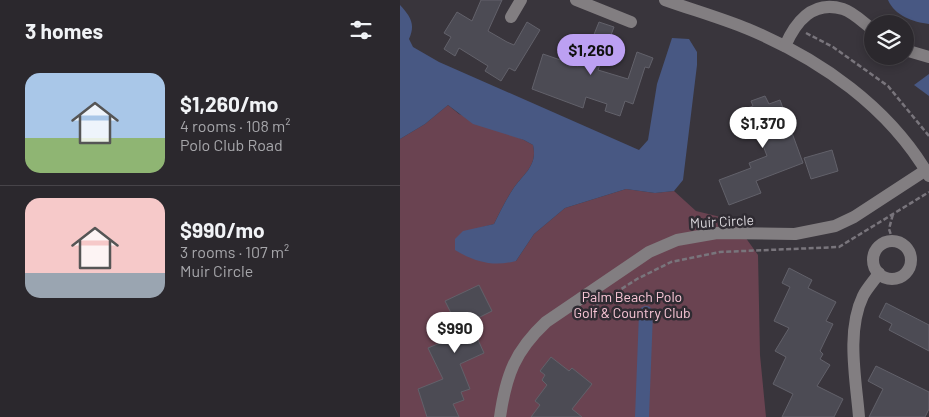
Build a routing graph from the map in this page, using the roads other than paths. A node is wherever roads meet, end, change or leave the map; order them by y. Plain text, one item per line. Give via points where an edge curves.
1 (521, 0) edge
2 (576, 0) edge
3 (665, 0) edge
4 (511, 17) dead end
5 (631, 22) dead end
6 (864, 23) edge
7 (785, 46) junction
8 (914, 53) edge
9 (929, 57) edge
10 (927, 173) edge
11 (879, 273) junction
12 (500, 417) edge
13 (858, 417) edge

1 - 4 street
2 - 5 street
3 - 7 street via 746,28
6 - 7 street via 844,9 826,7 807,14 794,26
7 - 10 street via 826,70 876,110
8 - 9 street
10 - 12 street, Muir Circle via 835,226 795,234 697,235 649,252 546,322 532,335 511,368
11 - 11 street via 875,267 875,252 879,246 893,241 910,253 910,268 900,278 885,278
11 - 13 street via 863,297 855,327

